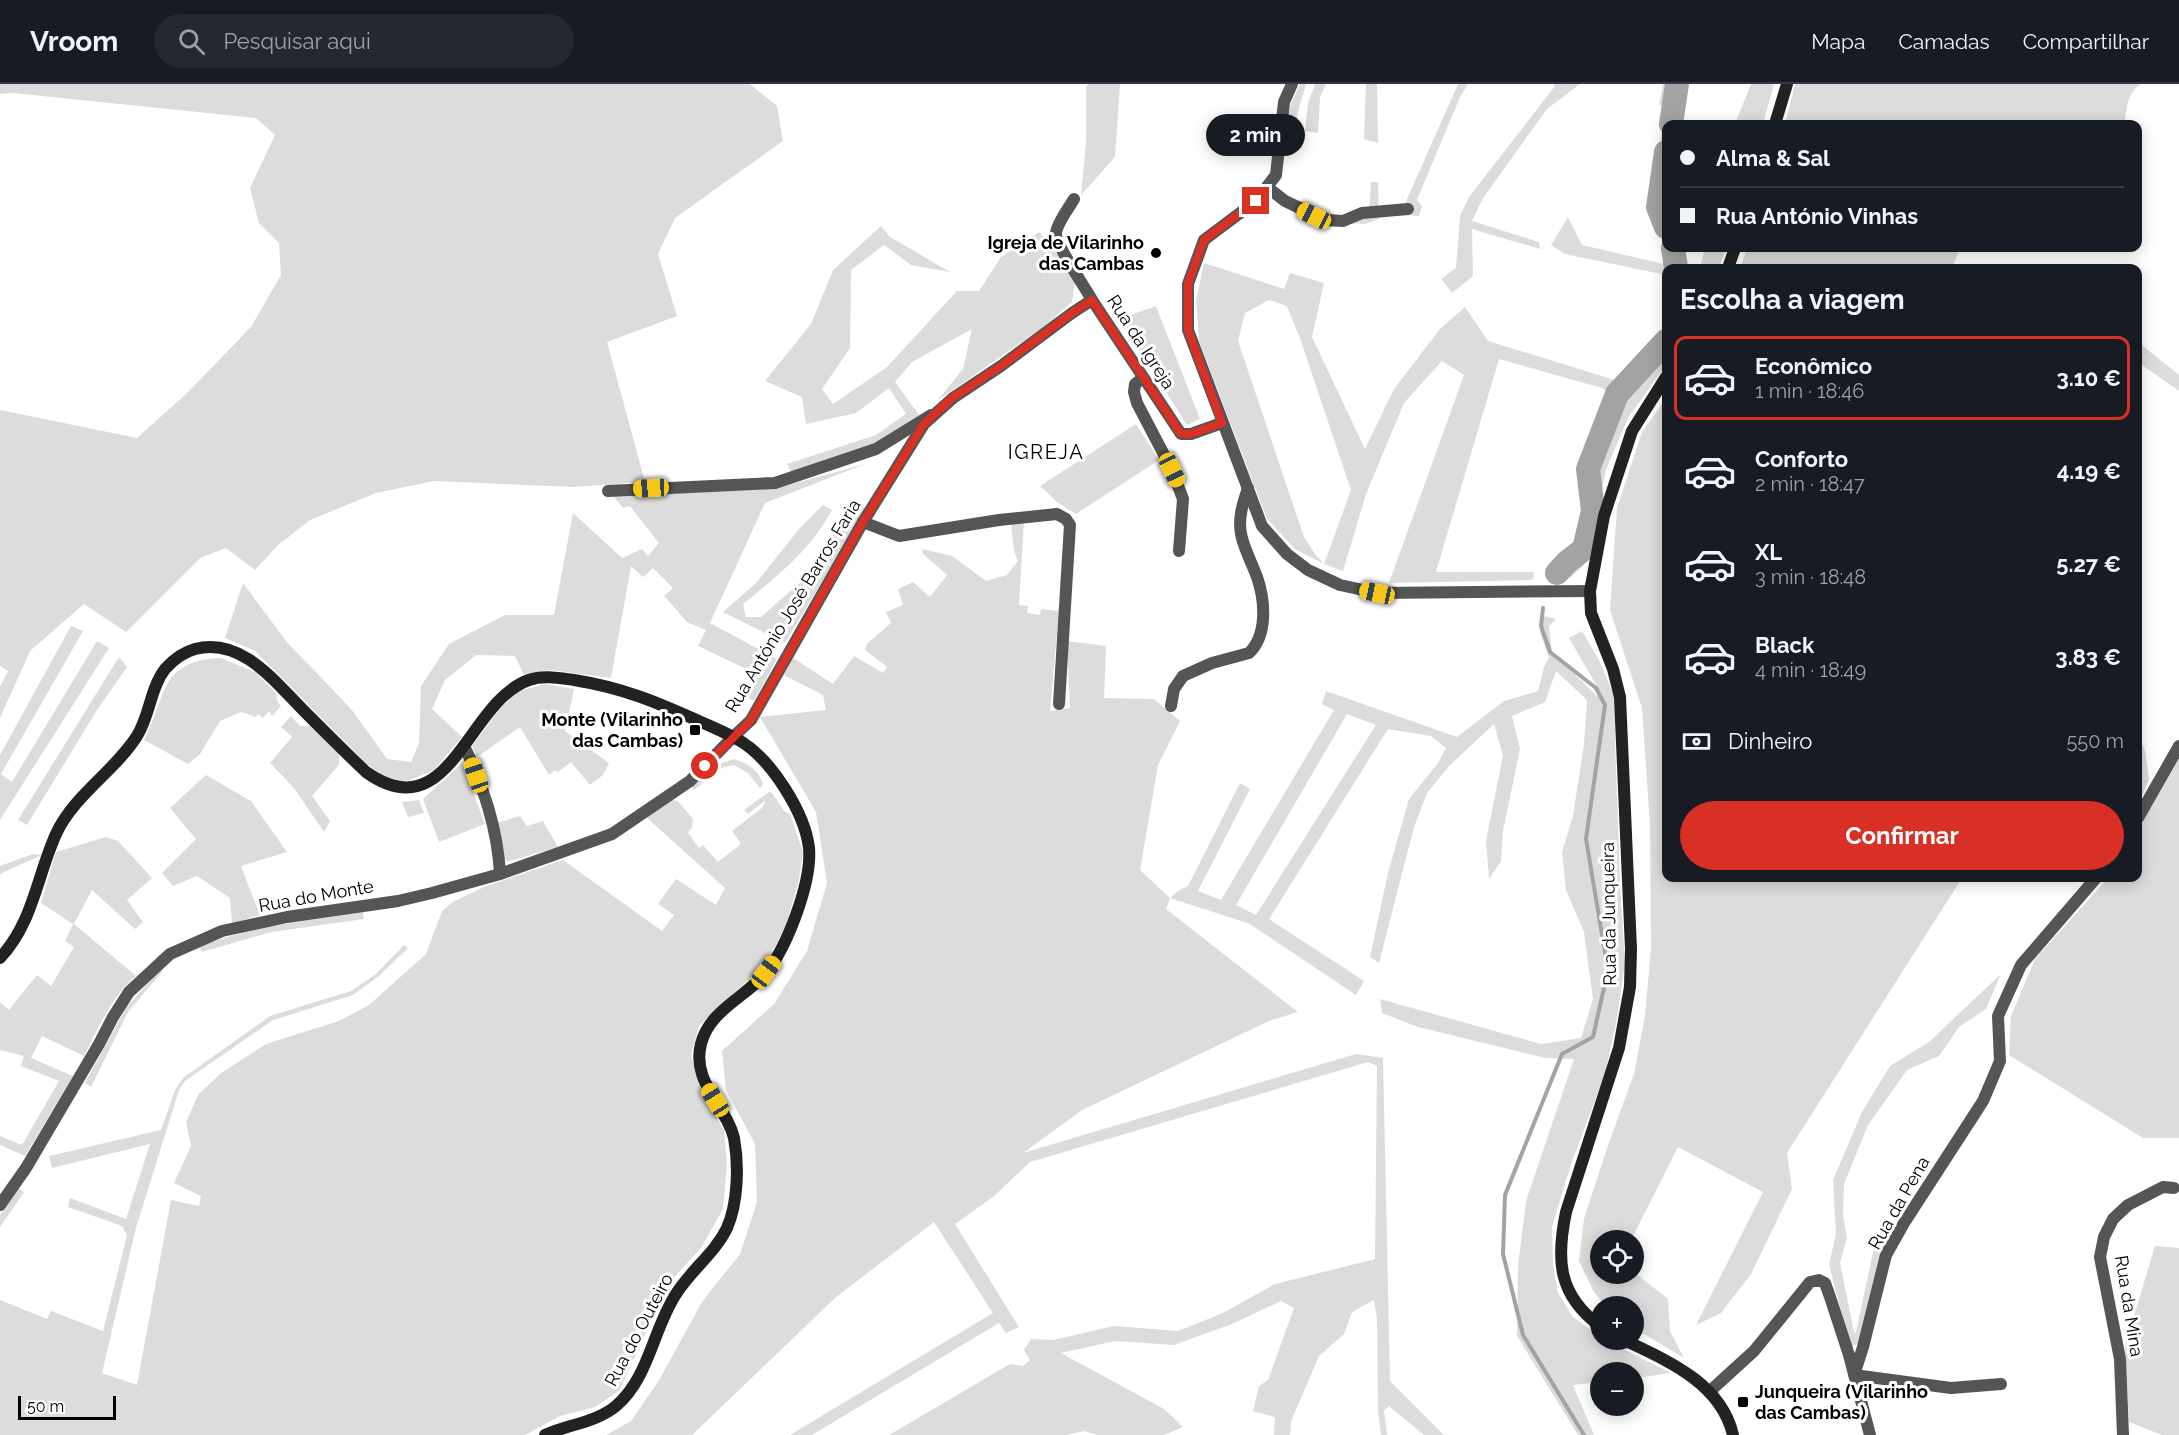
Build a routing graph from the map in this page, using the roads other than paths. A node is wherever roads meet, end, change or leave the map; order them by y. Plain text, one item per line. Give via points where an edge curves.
1 (1292, 84) edge
2 (1786, 84) edge
3 (1776, 120) edge
4 (1267, 187) junction
5 (1074, 199) dead end
6 (1408, 209) dead end
7 (1092, 300) junction
8 (1143, 378) junction
9 (1662, 383) edge
10 (937, 411) junction
11 (1222, 423) junction
12 (1248, 488) junction
13 (608, 491) dead end
14 (863, 522) junction
15 (1179, 551) dead end
16 (1590, 591) junction
17 (1059, 704) dead end
18 (1170, 706) dead end
19 (733, 737) junction
20 (464, 746) junction
21 (2179, 746) edge
22 (2142, 811) edge
23 (500, 874) junction
24 (2093, 882) edge
25 (0, 958) edge
26 (2174, 1188) dead end
27 (0, 1205) edge
28 (1590, 1318) edge
29 (1644, 1350) edge
30 (1854, 1375) junction
31 (2001, 1384) dead end
32 (1709, 1392) junction
33 (545, 1435) edge
34 (1733, 1435) edge
35 (1870, 1435) edge
36 (2123, 1435) edge

1 - 4 street via 1284,102 1276,175
2 - 3 main road
4 - 6 street via 1285,201 1325,220 1343,221 1362,213
4 - 11 street via 1256,201 1204,240 1188,284 1188,330
5 - 7 street, Rua da Igreja via 1056,232 1057,243
7 - 8 street, Rua da Igreja
7 - 10 street, Rua António José Barros Faria
8 - 11 street, Rua da Igreja via 1181,434
8 - 15 street via 1135,384 1137,403 1183,499
9 - 16 main road, Rua da Junqueira via 1632,431 1604,516
10 - 13 street via 876,449 775,483
10 - 14 street, Rua António José Barros Faria via 924,424
11 - 12 street
12 - 16 street via 1262,526 1287,554 1308,570 1340,585 1377,593
12 - 18 street via 1239,522 1262,598 1259,639 1249,653 1183,676 1173,689
14 - 17 street via 899,536 1057,514 1066,519 1070,525
14 - 19 street, Rua António José Barros Faria via 751,720
16 - 28 main road, Rua da Junqueira via 1591,613 1620,697 1631,949 1630,987 1619,1048 1560,1239 1569,1293
19 - 20 main road, Rua do Outeiro via 640,695 589,682 537,678 507,693
19 - 23 street, Rua do Monte via 690,781 612,834
19 - 33 main road, Rua do Outeiro via 754,751 779,781 804,826 809,852 806,882 780,953 756,983 715,1018 701,1044 699,1062 704,1081 734,1139 732,1210 718,1242 675,1296 626,1396 605,1414
20 - 23 street via 487,805
20 - 25 main road, Rua do Outeiro via 426,783 406,789 389,785 366,772 243,655 210,646 183,654 166,668 154,688 139,733 130,746 62,824 28,915
21 - 22 street
23 - 27 street, Rua do Monte via 398,901 222,931 170,954 129,992 26,1168
24 - 30 street, Rua da Pena via 2021,965 1998,1016 2000,1060 1983,1101 1886,1255
26 - 36 street, Rua da Mina via 2163,1187 2128,1205 2113,1219 2104,1237 2100,1257 2120,1359
29 - 32 main road via 1683,1370
30 - 31 street via 1951,1388
30 - 32 street via 1825,1283 1819,1280 1810,1282 1754,1351
30 - 35 street
32 - 34 main road via 1730,1421

